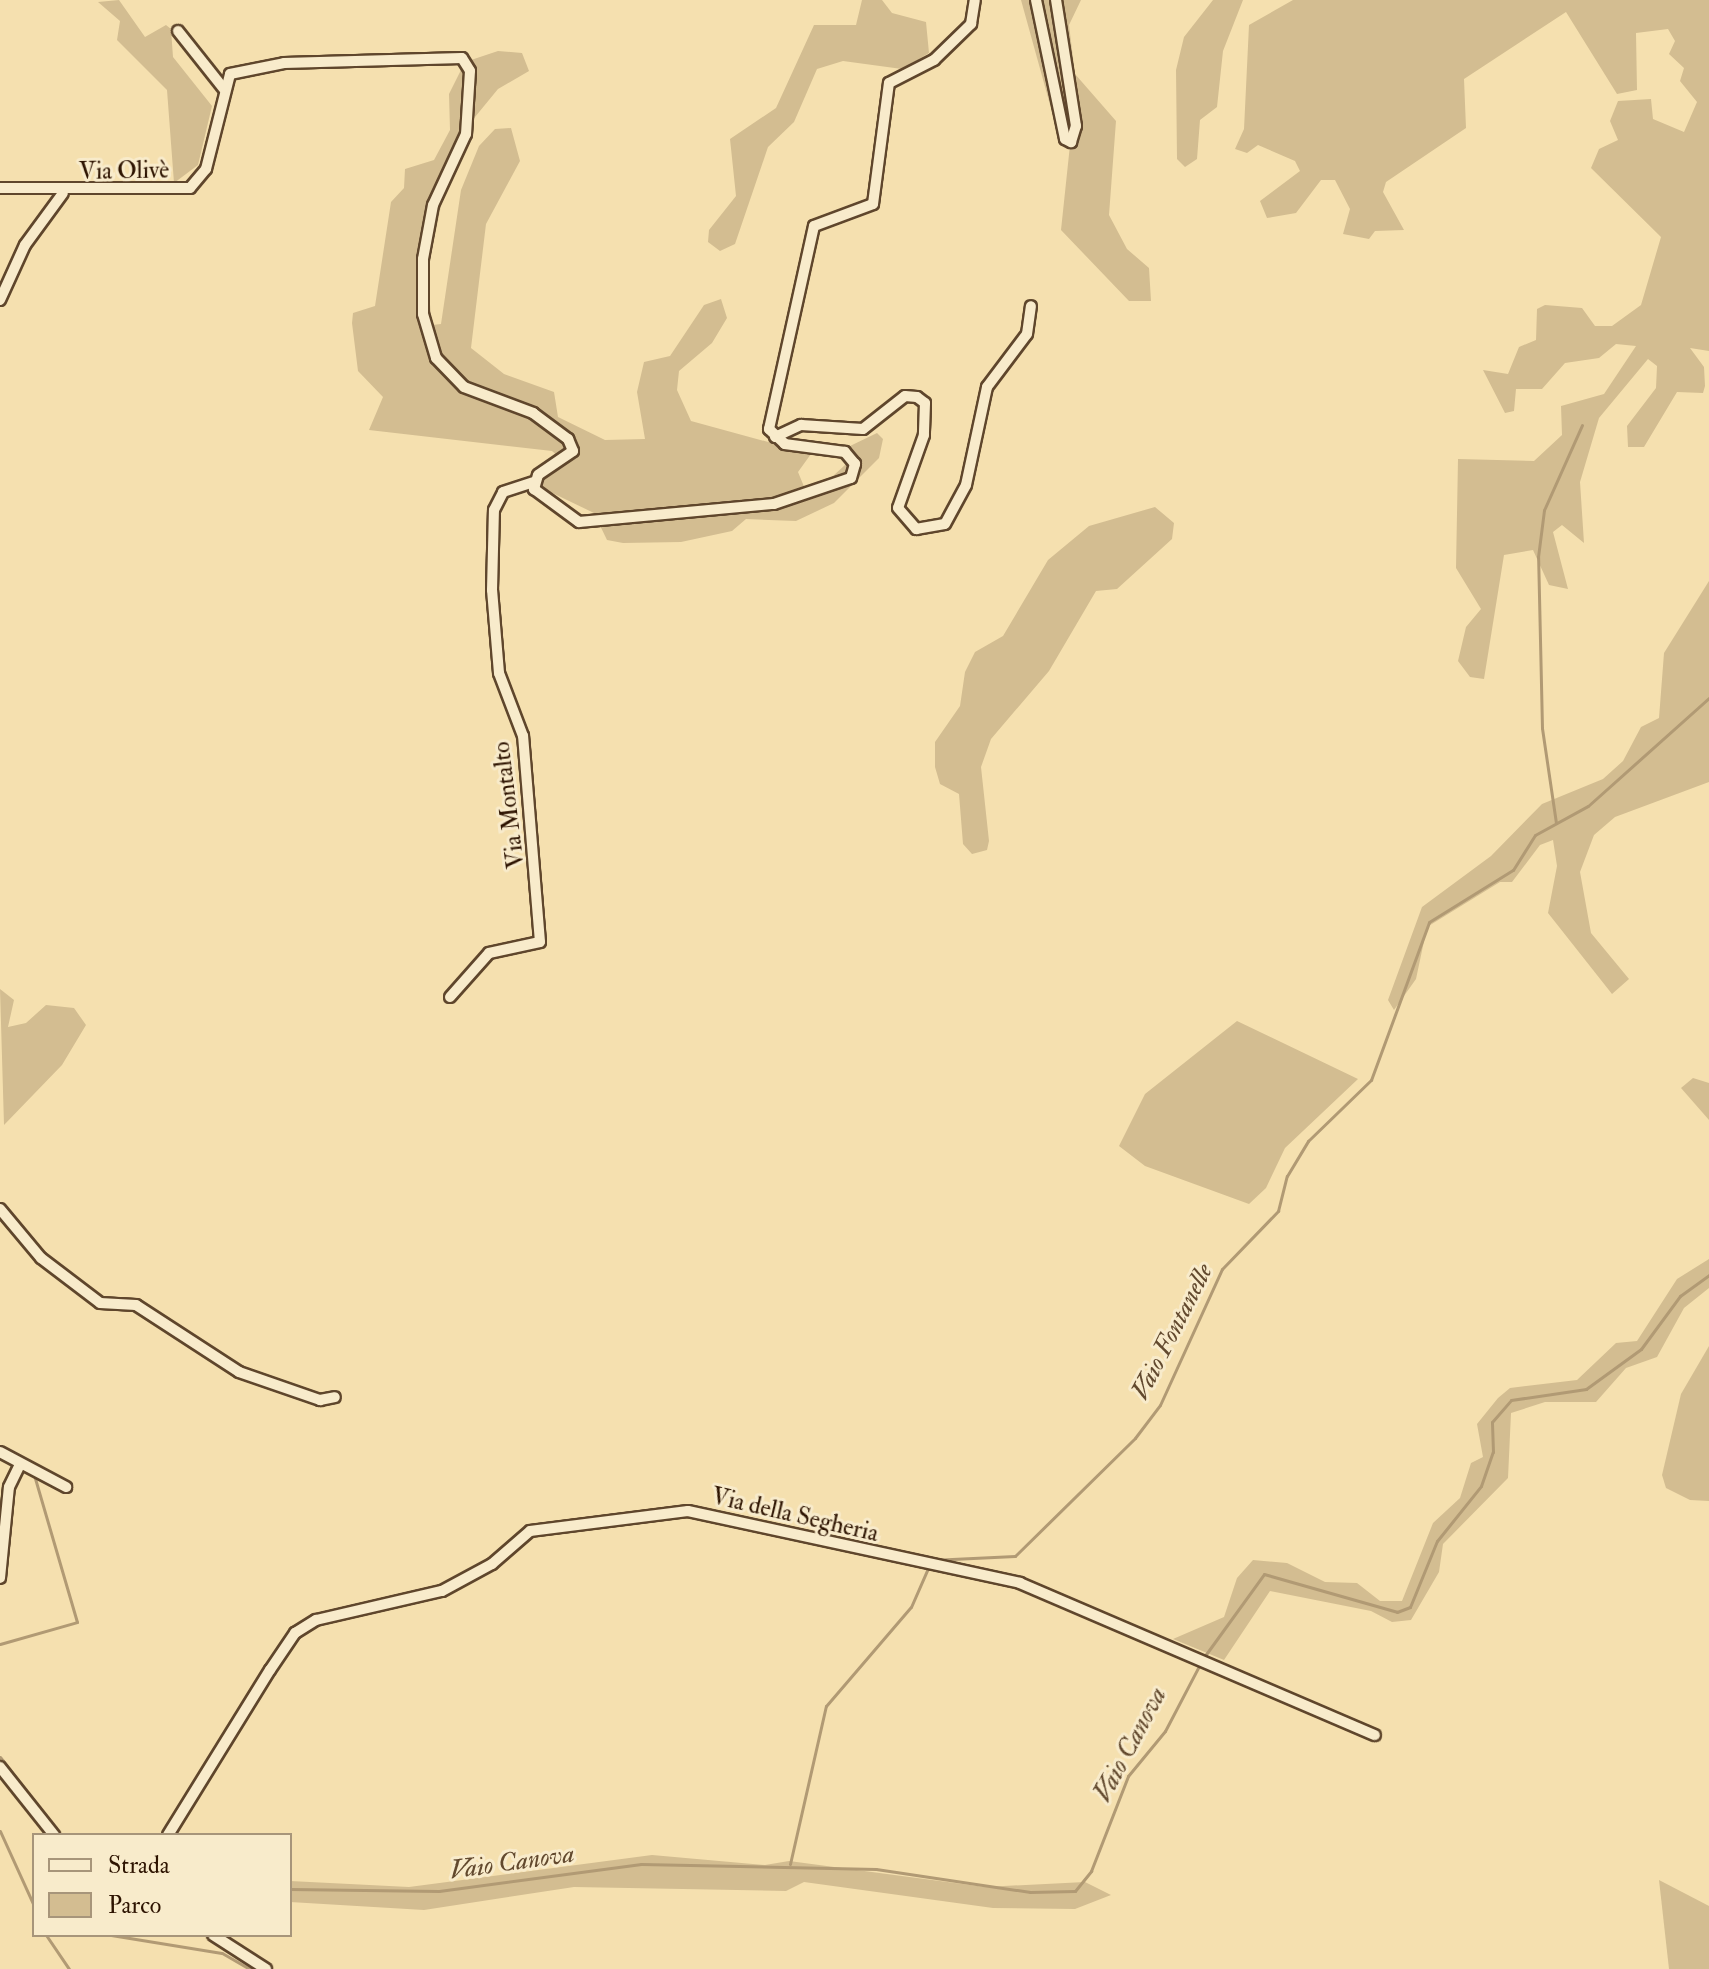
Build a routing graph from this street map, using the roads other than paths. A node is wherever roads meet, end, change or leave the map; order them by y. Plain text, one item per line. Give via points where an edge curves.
1 (975, 0) edge
2 (1036, 0) edge
3 (1056, 0) edge
4 (178, 31) dead end
5 (224, 89) junction
6 (0, 188) edge
7 (63, 193) junction
8 (0, 300) edge
9 (1031, 306) dead end
10 (775, 437) junction
11 (534, 482) junction
12 (450, 997) dead end
13 (0, 1209) edge
14 (335, 1397) dead end
15 (0, 1452) edge
16 (20, 1464) junction
17 (66, 1487) dead end
18 (2, 1548) edge
19 (0, 1578) edge
20 (1375, 1735) dead end
21 (0, 1767) edge
22 (52, 1833) edge
23 (169, 1833) edge
24 (216, 1937) edge
25 (266, 1969) edge

1 - 10 street via 971,24 934,60 889,83 873,204 814,226 768,415
2 - 3 street via 1065,139 1071,142 1076,126
4 - 5 street
5 - 7 street, Via Olivè via 206,169 190,188
5 - 11 street, Via Montalto via 230,74 252,66 462,58 470,71 466,134 430,217 423,314 449,376 494,403 533,413 568,439 569,457
6 - 7 street, Via Olivè
7 - 8 street via 25,245
9 - 10 street via 1027,334 987,387 966,485 945,524 916,529 898,508 924,435 925,403 917,397 905,396 863,429 801,425
10 - 11 street via 845,452 855,464 851,478 774,504 591,523 539,497
11 - 12 street, Via Montalto via 503,492 494,510 492,590 499,673 523,736 540,942 489,953
13 - 14 street via 41,1258 100,1303 136,1305 239,1372 320,1400
15 - 16 street
16 - 17 street
16 - 18 street via 9,1487
18 - 19 street
20 - 23 street, Via della Segheria via 1020,1583 688,1511 530,1531 492,1564 442,1591 316,1620 295,1633
21 - 22 street
24 - 25 street

